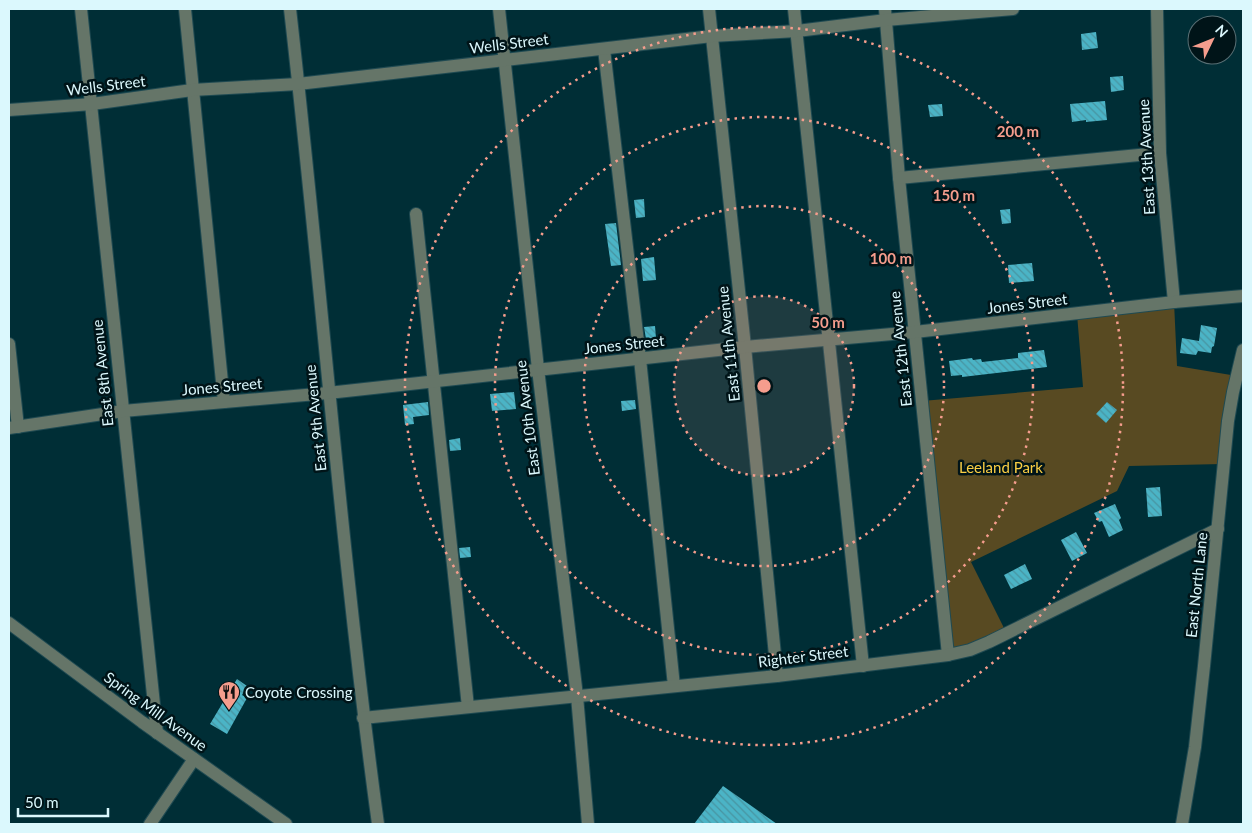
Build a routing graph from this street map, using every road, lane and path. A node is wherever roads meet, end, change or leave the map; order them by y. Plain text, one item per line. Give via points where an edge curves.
1 (81, 9) edge
2 (185, 9) edge
3 (290, 9) edge
4 (499, 9) edge
5 (709, 9) edge
6 (794, 9) edge
7 (1013, 9) edge
8 (1157, 9) edge
9 (886, 14) edge
10 (797, 31) junction
11 (712, 36) junction
12 (604, 49) junction
13 (504, 60) junction
14 (298, 84) junction
15 (192, 90) junction
16 (92, 104) junction
17 (9, 110) edge
18 (1160, 153) junction
19 (899, 178) junction
20 (416, 214) dead end
21 (1243, 296) edge
22 (1174, 302) junction
23 (915, 332) junction
24 (830, 340) junction
25 (9, 344) edge
26 (745, 347) junction
27 (1243, 350) edge
28 (640, 358) junction
29 (538, 369) junction
30 (433, 381) junction
31 (328, 393) junction
32 (224, 402) junction
33 (122, 411) junction
34 (13, 427) edge
35 (1218, 529) junction
36 (9, 623) edge
37 (948, 655) junction
38 (863, 666) junction
39 (777, 676) junction
40 (674, 686) junction
41 (577, 696) junction
42 (468, 707) junction
43 (363, 718) junction
44 (157, 733) junction
45 (194, 759) junction
46 (150, 824) edge
47 (286, 824) edge
48 (378, 824) edge
49 (588, 824) edge
50 (1182, 824) edge

1 - 16 street, East 8th Avenue
2 - 15 street
3 - 14 street, East 9th Avenue
4 - 13 street, East 10th Avenue
5 - 11 street, East 11th Avenue
6 - 10 street
7 - 9 street, Wells Street
8 - 18 street, East 13th Avenue
9 - 10 street, Wells Street
9 - 19 street, East 12th Avenue
10 - 11 street, Wells Street
10 - 24 street
11 - 12 street, Wells Street
11 - 26 street, East 11th Avenue
12 - 13 street, Wells Street
12 - 28 street
13 - 14 street, Wells Street
13 - 29 street, East 10th Avenue
14 - 15 street, Wells Street
14 - 31 street, East 9th Avenue
15 - 16 street, Wells Street
15 - 32 street
16 - 17 street, Wells Street
16 - 33 street, East 8th Avenue
18 - 19 street
18 - 22 street, East 13th Avenue
19 - 23 street, East 12th Avenue
20 - 30 street
21 - 22 street, Jones Street
22 - 23 street, Jones Street
23 - 24 street, Jones Street
23 - 37 street, East 12th Avenue
24 - 26 street, Jones Street
24 - 38 street
25 - 34 street
26 - 28 street, Jones Street
26 - 39 street, East 11th Avenue
27 - 35 street, East North Lane via 1228,421
28 - 29 street, Jones Street
28 - 40 street
29 - 30 street, Jones Street
29 - 41 street, East 10th Avenue
30 - 31 street, Jones Street
30 - 42 street
31 - 32 street, Jones Street
31 - 43 street, East 9th Avenue
32 - 33 street, Jones Street
33 - 34 street, Jones Street
33 - 44 street, East 8th Avenue
35 - 37 street, Righter Street via 989,642
35 - 50 street, East North Lane via 1196,737
36 - 44 street, Spring Mill Avenue
37 - 38 street, Righter Street
38 - 39 street, Righter Street
39 - 40 street, Righter Street
40 - 41 street, Righter Street
41 - 42 street, Righter Street
41 - 49 street, East 10th Avenue
42 - 43 street, Righter Street
43 - 48 street, East 9th Avenue
44 - 45 street, Spring Mill Avenue
45 - 46 street
45 - 47 street, Spring Mill Avenue

